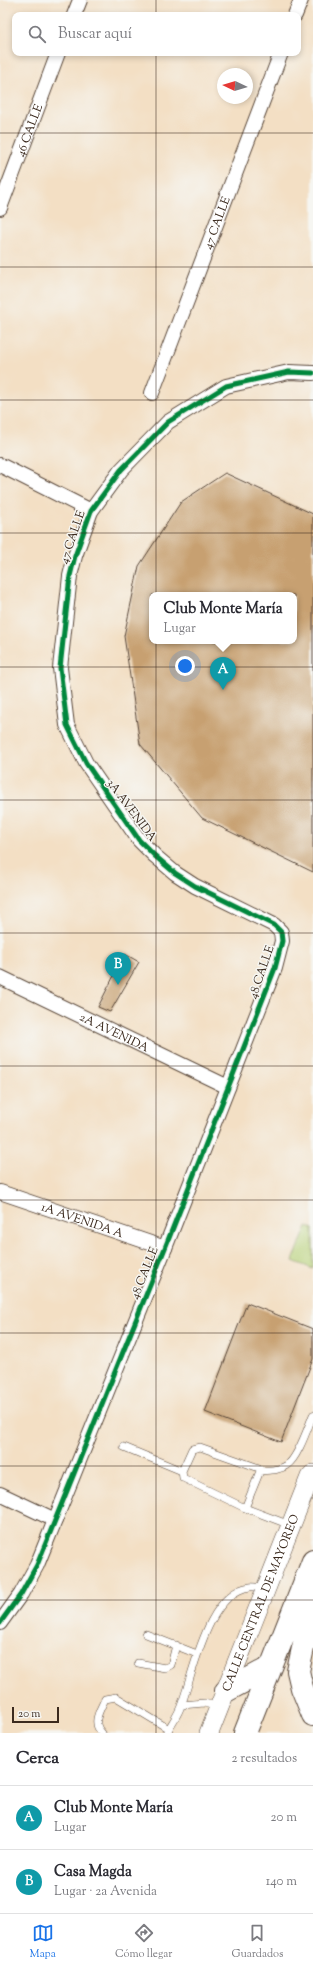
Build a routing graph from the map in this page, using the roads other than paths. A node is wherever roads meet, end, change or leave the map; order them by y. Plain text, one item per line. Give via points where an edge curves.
1 (80, 0) edge
2 (301, 0) edge
3 (75, 12) edge
4 (296, 12) edge
5 (57, 56) edge
6 (280, 56) edge
7 (0, 208) edge
8 (313, 373) edge
9 (152, 393) dead end
10 (0, 465) edge
11 (91, 510) junction
12 (60, 668) joint
13 (274, 925) joint
14 (0, 977) edge
15 (228, 1087) junction
16 (0, 1192) edge
17 (165, 1248) junction
18 (313, 1415) edge
19 (124, 1447) dead end
20 (182, 1471) junction
21 (260, 1471) junction
22 (312, 1473) edge
23 (0, 1494) edge
24 (245, 1508) junction
25 (55, 1520) junction
26 (290, 1525) junction
27 (312, 1564) edge
28 (265, 1589) junction
29 (0, 1623) edge
30 (146, 1634) dead end
31 (176, 1645) junction
32 (197, 1654) junction
33 (138, 1663) dead end
34 (271, 1667) junction
35 (222, 1699) junction
36 (182, 1705) junction
37 (311, 1710) edge
38 (167, 1731) edge
39 (102, 1733) edge
40 (209, 1733) edge
41 (245, 1733) edge

1 - 3 street
2 - 4 street
5 - 7 street, 46 CALLE
6 - 9 street, 47 CALLE
8 - 11 street, 47 CALLE via 289,372 226,386 168,422 121,470
10 - 11 street
11 - 12 street, 47 CALLE via 70,576
12 - 13 street, 3A AVENIDA via 67,724 86,763 139,840 175,873 195,886
13 - 15 street, 48 CALLE via 281,932 282,941 275,968
14 - 15 street, 2A AVENIDA
15 - 17 street, 48 CALLE
16 - 17 street, 1A AVENIDA A
17 - 25 street, 48 CALLE
18 - 21 lane via 288,1465 277,1470
19 - 20 lane
20 - 21 lane via 192,1449 200,1447 257,1466
20 - 24 lane via 183,1478 188,1481
21 - 24 lane
22 - 26 main road, CALLE CENTRAL DE MAYOREO
23 - 25 street
24 - 26 lane
25 - 29 street, 48 CALLE via 37,1565
26 - 28 main road, CALLE CENTRAL DE MAYOREO
27 - 34 highway
27 - 37 highway via 311,1611 298,1671
28 - 32 lane via 250,1587 239,1591 226,1601 202,1637
28 - 35 main road, CALLE CENTRAL DE MAYOREO
30 - 31 lane
31 - 32 lane
31 - 33 lane via 171,1665 165,1668
32 - 36 lane
34 - 35 highway
34 - 41 highway
35 - 36 lane
35 - 40 main road, CALLE CENTRAL DE MAYOREO
36 - 38 lane
38 - 39 lane via 116,1697 111,1697 105,1699 96,1718

